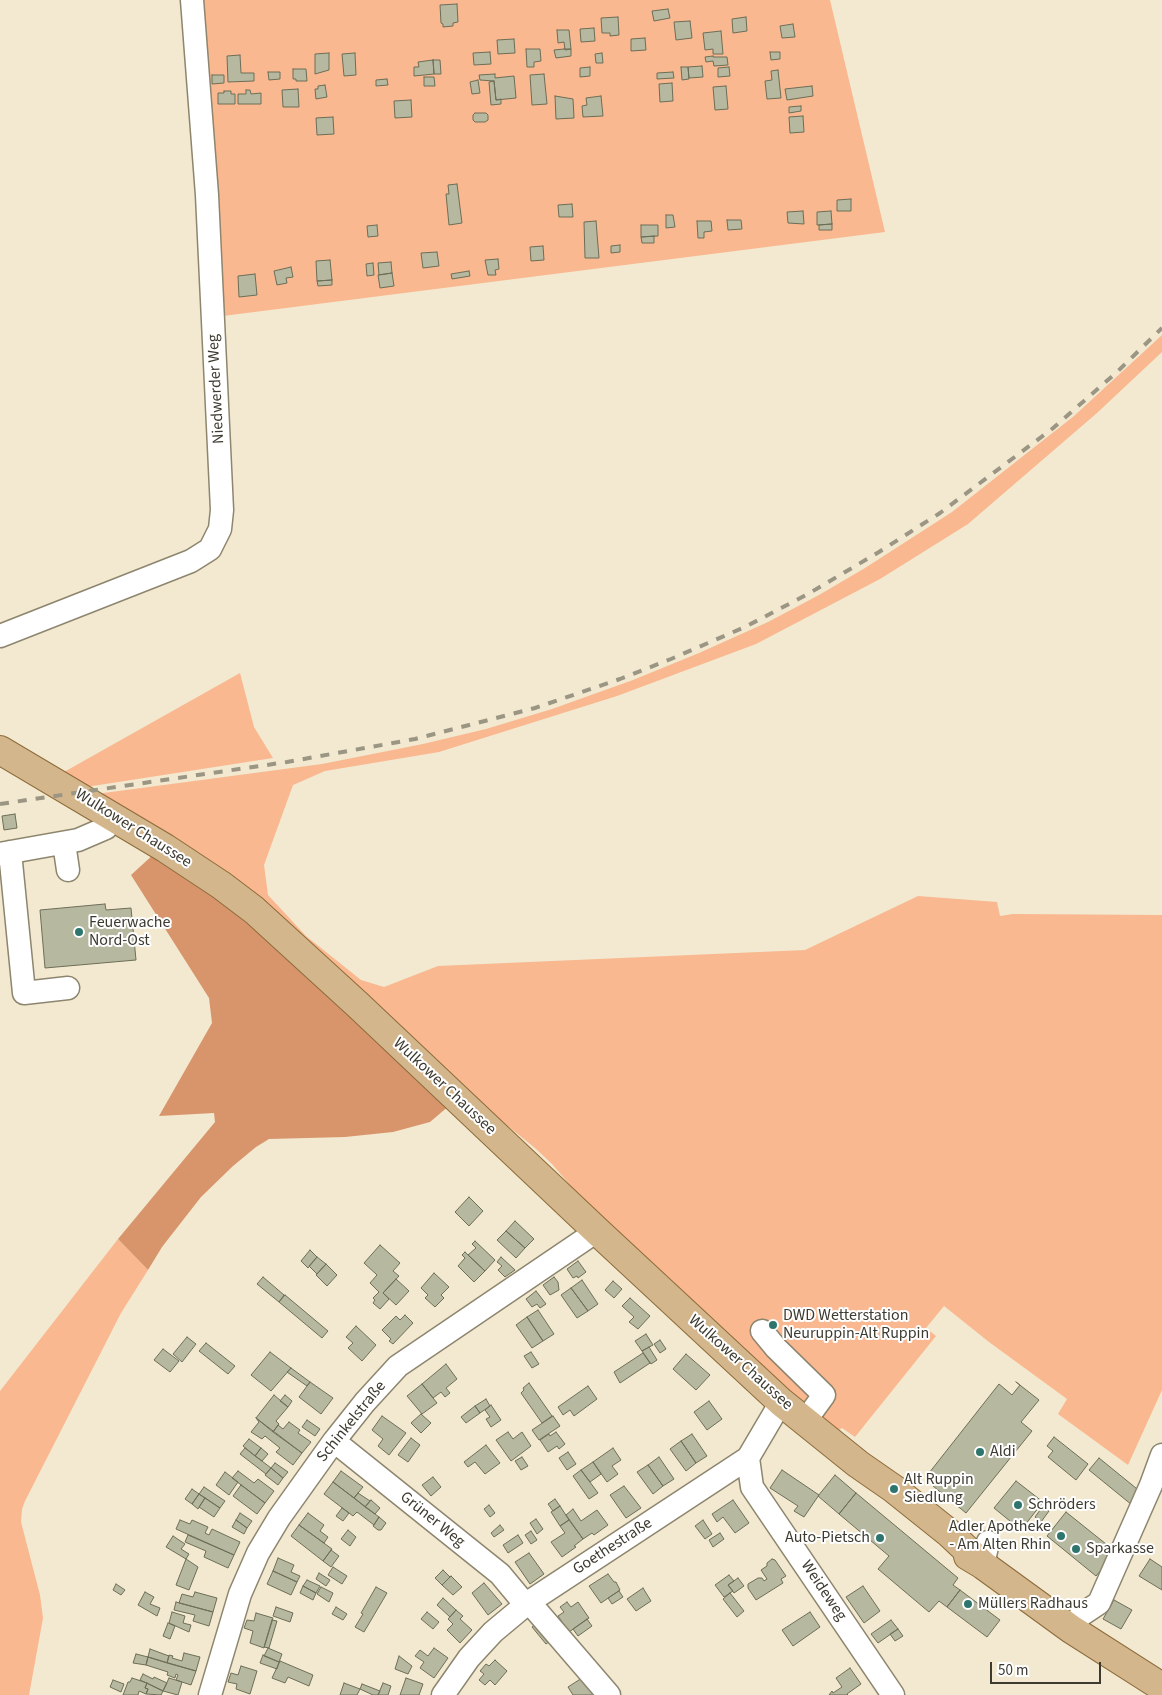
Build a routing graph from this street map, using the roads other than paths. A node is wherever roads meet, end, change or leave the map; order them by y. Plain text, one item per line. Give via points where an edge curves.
1 (192, 0) edge
2 (0, 636) edge
3 (0, 750) edge
4 (114, 816) junction
5 (64, 844) junction
6 (5, 853) edge
7 (68, 870) dead end
8 (68, 988) dead end
9 (597, 1231) junction
10 (762, 1331) dead end
11 (781, 1402) junction
12 (805, 1420) junction
13 (334, 1441) junction
14 (1162, 1455) edge
15 (748, 1458) junction
16 (527, 1603) junction
17 (1071, 1628) junction
18 (1162, 1687) edge
19 (210, 1695) edge
20 (443, 1695) edge
21 (609, 1695) edge
22 (893, 1695) edge

1 - 2 street, Niedwerder Weg via 207,194 222,510 220,529 210,549 191,561
3 - 4 main road, Wulkower Chaussee
4 - 5 street via 106,828
4 - 9 main road, Wulkower Chaussee via 254,910
5 - 6 street
5 - 7 street
6 - 8 street via 24,993
9 - 11 main road, Wulkower Chaussee
9 - 13 street, Schinkelstraße via 398,1366
10 - 12 street via 824,1395
11 - 12 main road, Wulkower Chaussee
11 - 15 street, Goethestraße
12 - 17 main road, Wulkower Chaussee via 949,1533 985,1554
13 - 16 street, Grüner Weg via 500,1574
13 - 19 street, Schinkelstraße via 258,1553 240,1594
14 - 17 street via 1099,1603 1081,1615
15 - 16 street, Goethestraße
15 - 22 street, Weideweg via 752,1487
16 - 20 street, Goethestraße via 469,1658
16 - 21 street, Grüner Weg
17 - 18 main road, Wulkower Chaussee

